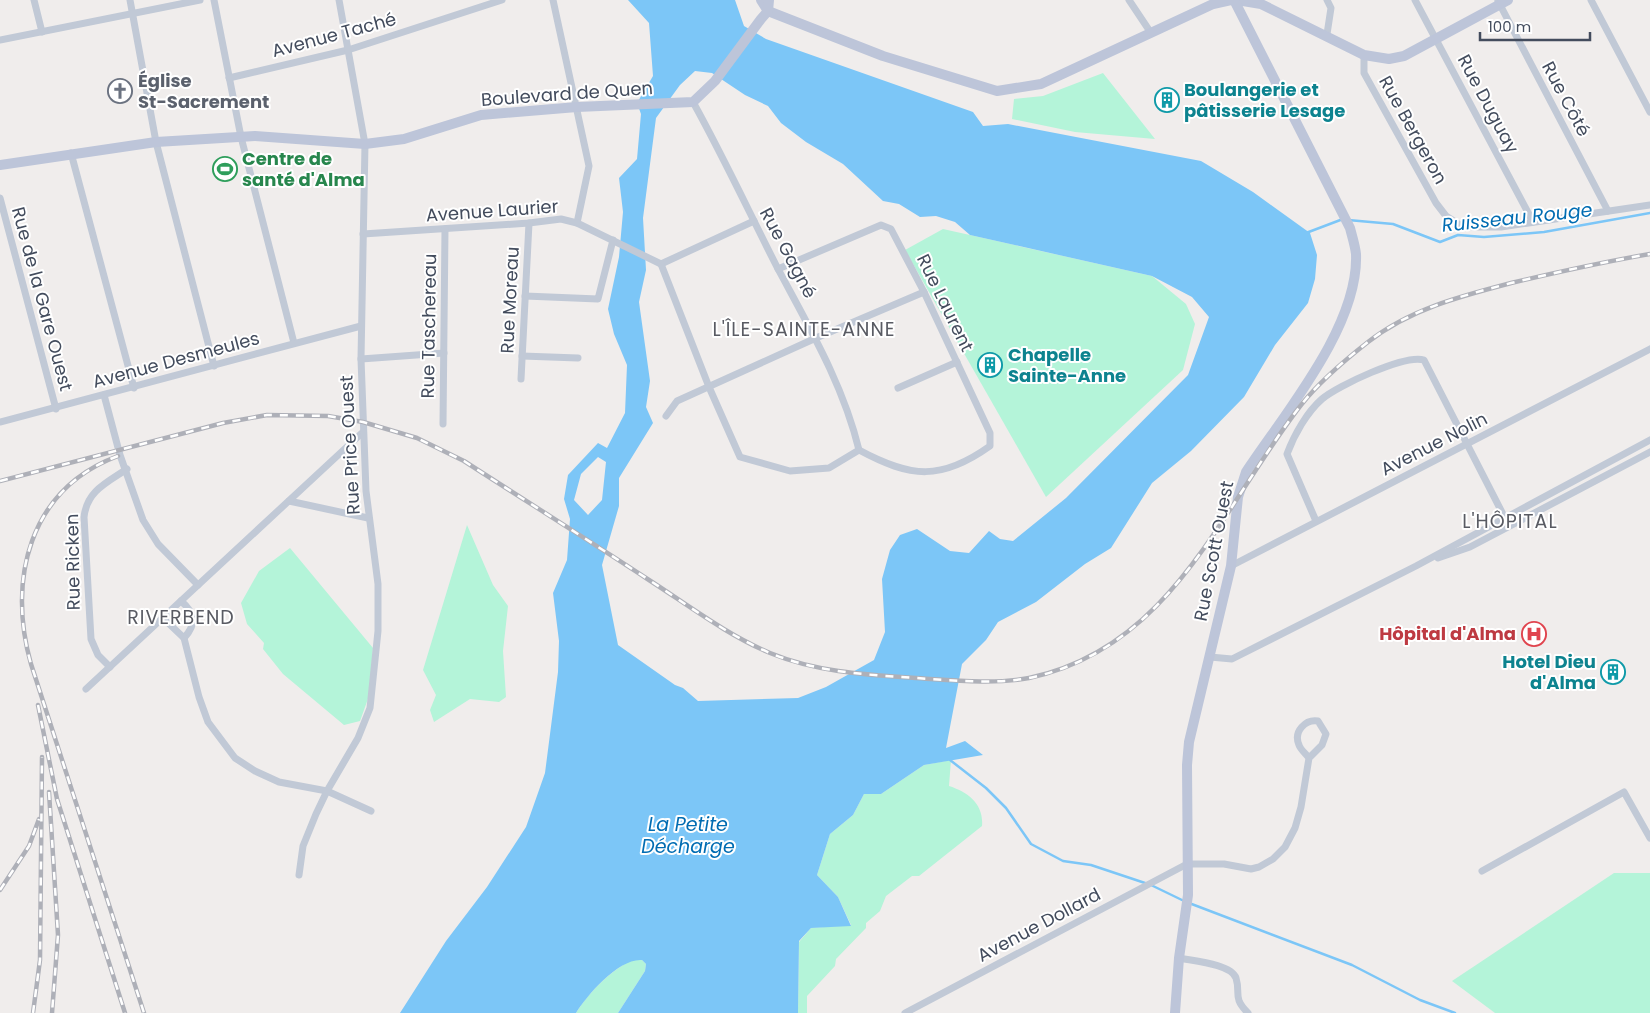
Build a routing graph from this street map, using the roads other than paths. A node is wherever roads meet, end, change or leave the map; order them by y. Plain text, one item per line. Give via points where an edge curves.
1 (34, 0) edge
2 (130, 0) edge
3 (200, 0) edge
4 (214, 0) edge
5 (339, 0) edge
6 (502, 0) edge
7 (554, 0) edge
8 (761, 0) edge
9 (769, 0) edge
10 (1129, 0) edge
11 (1234, 0) edge
12 (1328, 0) edge
13 (1415, 0) edge
14 (1591, 0) edge
15 (1502, 2) edge
16 (133, 14) junction
17 (765, 15) junction
18 (42, 32) junction
19 (1151, 33) junction
20 (1327, 34) junction
21 (1436, 38) junction
22 (0, 40) edge
23 (348, 50) junction
24 (1364, 54) junction
25 (229, 78) junction
26 (687, 102) junction
27 (578, 107) junction
28 (1650, 112) edge
29 (241, 137) junction
30 (156, 142) junction
31 (365, 144) junction
32 (71, 153) junction
33 (0, 165) edge
34 (0, 198) edge
35 (1650, 205) edge
36 (1608, 211) junction
37 (754, 221) junction
38 (1534, 222) junction
39 (529, 223) junction
40 (577, 223) junction
41 (445, 229) junction
42 (363, 234) junction
43 (613, 240) junction
44 (661, 264) junction
45 (778, 269) junction
46 (924, 292) junction
47 (525, 296) junction
48 (361, 326) junction
49 (816, 338) junction
50 (294, 343) junction
51 (1650, 349) edge
52 (444, 353) junction
53 (522, 356) junction
54 (578, 358) dead end
55 (361, 360) junction
56 (957, 362) junction
57 (214, 366) junction
58 (521, 378) dead end
59 (709, 387) junction
60 (134, 388) junction
61 (898, 388) dead end
62 (104, 395) junction
63 (56, 409) junction
64 (666, 416) dead end
65 (0, 422) edge
66 (443, 424) dead end
67 (363, 432) junction
68 (1650, 440) edge
69 (1468, 444) junction
70 (859, 450) junction
71 (1650, 452) edge
72 (127, 469) junction
73 (289, 501) junction
74 (368, 518) junction
75 (1506, 518) junction
76 (1316, 521) junction
77 (1509, 526) junction
78 (1231, 566) junction
79 (1416, 566) junction
80 (198, 585) junction
81 (181, 601) junction
82 (163, 618) junction
83 (184, 638) junction
84 (1210, 657) junction
85 (110, 667) junction
86 (86, 689) dead end
87 (1309, 758) junction
88 (327, 791) junction
89 (371, 811) dead end
90 (1650, 838) edge
91 (1187, 864) junction
92 (1482, 871) dead end
93 (299, 874) dead end
94 (1179, 958) junction
95 (904, 1013) edge
96 (1174, 1013) edge
97 (1248, 1013) edge

1 - 18 street
2 - 16 street
3 - 16 street
4 - 25 street
5 - 23 street, Rue Price Ouest
6 - 23 street, Avenue Taché
7 - 27 street
8 - 17 street
9 - 17 street
10 - 19 street
11 - 19 street via 1213,4
11 - 20 street via 1261,4
11 - 78 street, Rue Scott Ouest via 1350,228 1356,253 1353,287 1344,318 1323,357 1246,472 1238,497
12 - 20 street via 1331,8
13 - 21 street, Rue Duguay
14 - 28 street
15 - 21 street
15 - 36 street, Rue Côté
16 - 18 street
16 - 30 street
17 - 19 street via 996,91 1041,84
17 - 26 street via 715,81
18 - 22 street
20 - 24 street
21 - 24 street via 1404,56 1389,60
21 - 38 street, Rue Duguay
23 - 25 street, Avenue Taché
23 - 31 street, Rue Price Ouest
24 - 38 street, Rue Bergeron via 1364,74 1446,216 1460,225 1474,227
25 - 29 street
26 - 27 street, Boulevard de Quen
26 - 37 street, Rue Gagné via 730,170
27 - 31 street, Boulevard de Quen via 481,115 404,139
27 - 40 street via 589,166
29 - 30 street, Boulevard de Quen
29 - 31 street, Boulevard de Quen
29 - 50 street
30 - 32 street, Boulevard de Quen
30 - 57 street
31 - 42 street, Rue Price Ouest
32 - 33 street, Boulevard de Quen
32 - 60 street
34 - 63 street, Rue de la Gare Ouest
35 - 36 street
36 - 38 street
37 - 44 street
37 - 45 street, Rue Gagné
39 - 40 street, Avenue Laurier via 562,219
39 - 41 street, Avenue Laurier
39 - 47 street, Rue Moreau
40 - 43 street, Avenue Laurier
41 - 42 street, Avenue Laurier
41 - 52 street, Rue Taschereau
42 - 48 street, Rue Price Ouest
43 - 44 street, Avenue Laurier
43 - 47 street via 598,299
44 - 59 street
45 - 46 street, Rue Laurent via 881,225 891,229
45 - 49 street, Rue Gagné
46 - 49 street
46 - 56 street, Rue Laurent
47 - 53 street, Rue Moreau
48 - 50 street, Avenue Desmeules
48 - 55 street, Rue Price Ouest
49 - 59 street
49 - 70 street, Rue Gagné via 834,375
50 - 57 street, Avenue Desmeules
51 - 69 street, Avenue Nolin
52 - 55 street
52 - 66 street, Rue Taschereau
53 - 54 street
53 - 58 street, Rue Moreau
55 - 67 street, Rue Price Ouest
56 - 61 street
56 - 70 street, Rue Laurent via 990,433 990,446 966,462 917,472 895,467
57 - 60 street, Avenue Desmeules
59 - 64 street via 677,401
59 - 70 street via 740,457 790,471 830,468
60 - 62 street, Avenue Desmeules
62 - 63 street, Avenue Desmeules
62 - 72 street
63 - 65 street, Avenue Desmeules
67 - 73 street
67 - 74 street, Rue Price Ouest
68 - 75 street
69 - 75 street
69 - 76 street, Avenue Nolin
69 - 76 street via 1424,360 1403,361 1335,390 1320,401 1294,438 1287,454
71 - 77 street
72 - 80 street via 143,520 158,544
72 - 85 street, Rue Ricken via 97,488 90,496 84,517 91,639 98,655
73 - 74 street
73 - 80 street
74 - 88 street, Rue Price Ouest via 378,584 375,671 370,708 358,738
75 - 77 street
75 - 79 street
76 - 78 street, Avenue Nolin
77 - 79 street via 1470,547
78 - 84 street, Rue Scott Ouest
79 - 84 street via 1232,660
80 - 81 street
81 - 82 street
81 - 83 street via 191,612 194,622
82 - 83 street
82 - 85 street
83 - 88 street via 208,722 236,758 279,782
84 - 91 street, Rue Scott Ouest via 1189,742
85 - 86 street
87 - 87 street via 1322,745 1326,734 1318,722 1312,720 1305,723 1298,736 1298,744
87 - 91 street via 1295,828 1272,860 1251,869 1224,864
88 - 89 street
88 - 93 street, Rue Price Ouest via 303,846
90 - 92 street via 1624,792
91 - 94 street, Rue Scott Ouest via 1188,895
91 - 95 street, Avenue Dollard
94 - 96 street, Rue Scott Ouest
94 - 97 street via 1228,968 1236,978 1236,996

